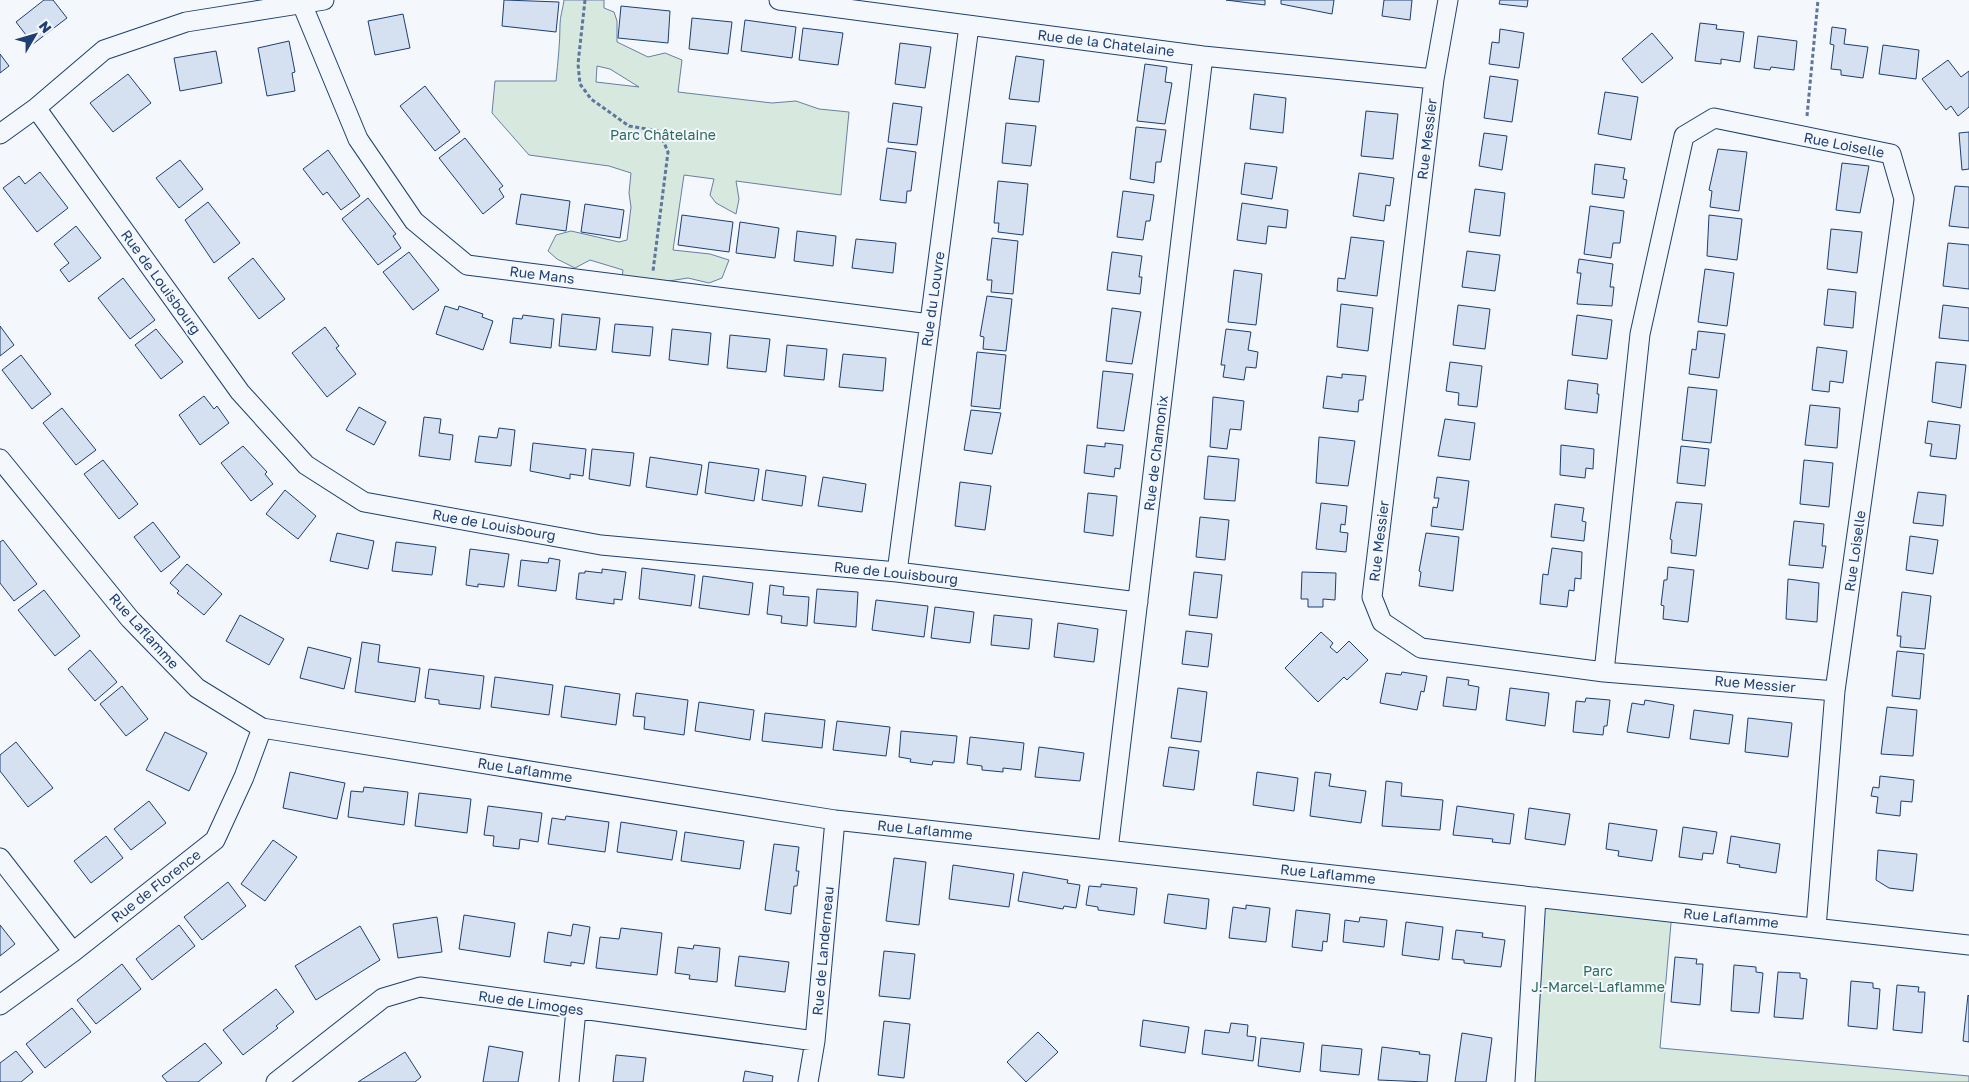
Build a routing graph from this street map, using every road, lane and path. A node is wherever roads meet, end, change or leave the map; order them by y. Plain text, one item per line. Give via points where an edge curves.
1 (324, 0) edge
2 (585, 0) edge
3 (779, 0) edge
4 (1448, 0) edge
5 (1818, 0) edge
6 (302, 4) junction
7 (969, 26) junction
8 (1203, 56) junction
9 (1434, 80) junction
10 (36, 108) junction
11 (0, 134) edge
12 (1805, 137) junction
13 (651, 288) junction
14 (930, 324) junction
15 (0, 459) edge
16 (897, 572) junction
17 (1138, 602) junction
18 (1604, 672) junction
19 (1835, 691) junction
20 (262, 728) junction
21 (835, 820) junction
22 (1108, 850) junction
23 (0, 858) edge
24 (1536, 897) junction
25 (1816, 928) junction
26 (1969, 945) edge
27 (73, 952) junction
28 (0, 1005) edge
29 (576, 1010) junction
30 (815, 1040) junction
31 (276, 1082) edge
32 (569, 1082) edge
33 (808, 1082) edge
34 (1525, 1082) edge

1 - 6 street
2 - 13 path via 578,64 580,84 591,99 629,126 659,131 668,152
3 - 7 street, Rue de la Chatelaine
4 - 9 street, Rue Messier
5 - 12 path
6 - 10 street via 186,22 104,50
6 - 13 street, Rue Mans via 358,140 414,221 466,265
7 - 8 street, Rue de la Chatelaine
7 - 14 street, Rue du Louvre
8 - 9 street, Rue de la Chatelaine
8 - 17 street, Rue de Chamonix
9 - 18 street, Rue Messier via 1372,597 1382,622 1421,648
10 - 11 street
10 - 16 street, Rue de Louisbourg via 240,392 306,466 364,502 601,545
12 - 18 street, Rue Loiselle via 1714,118 1684,136 1640,334
12 - 19 street, Rue Loiselle via 1890,154 1904,199
13 - 14 street, Rue Mans
14 - 16 street, Rue du Louvre
15 - 20 street, Rue Laflamme via 130,619 197,688
16 - 17 street, Rue de Louisbourg
17 - 22 street, Rue de Chamonix
18 - 19 street, Rue Messier
19 - 25 street, Rue Loiselle
20 - 21 street, Rue Laflamme
20 - 27 street, Rue de Florence via 215,840
21 - 22 street, Rue Laflamme
21 - 30 street, Rue de Landerneau
22 - 24 street, Rue Laflamme
23 - 27 street
24 - 25 street, Rue Laflamme
24 - 34 street
25 - 26 street, Rue Laflamme
27 - 28 street, Rue de Florence
29 - 30 street, Rue de Limoges
29 - 31 street, Rue de Limoges via 420,987 383,998
29 - 32 street
30 - 33 street, Rue de Landerneau

